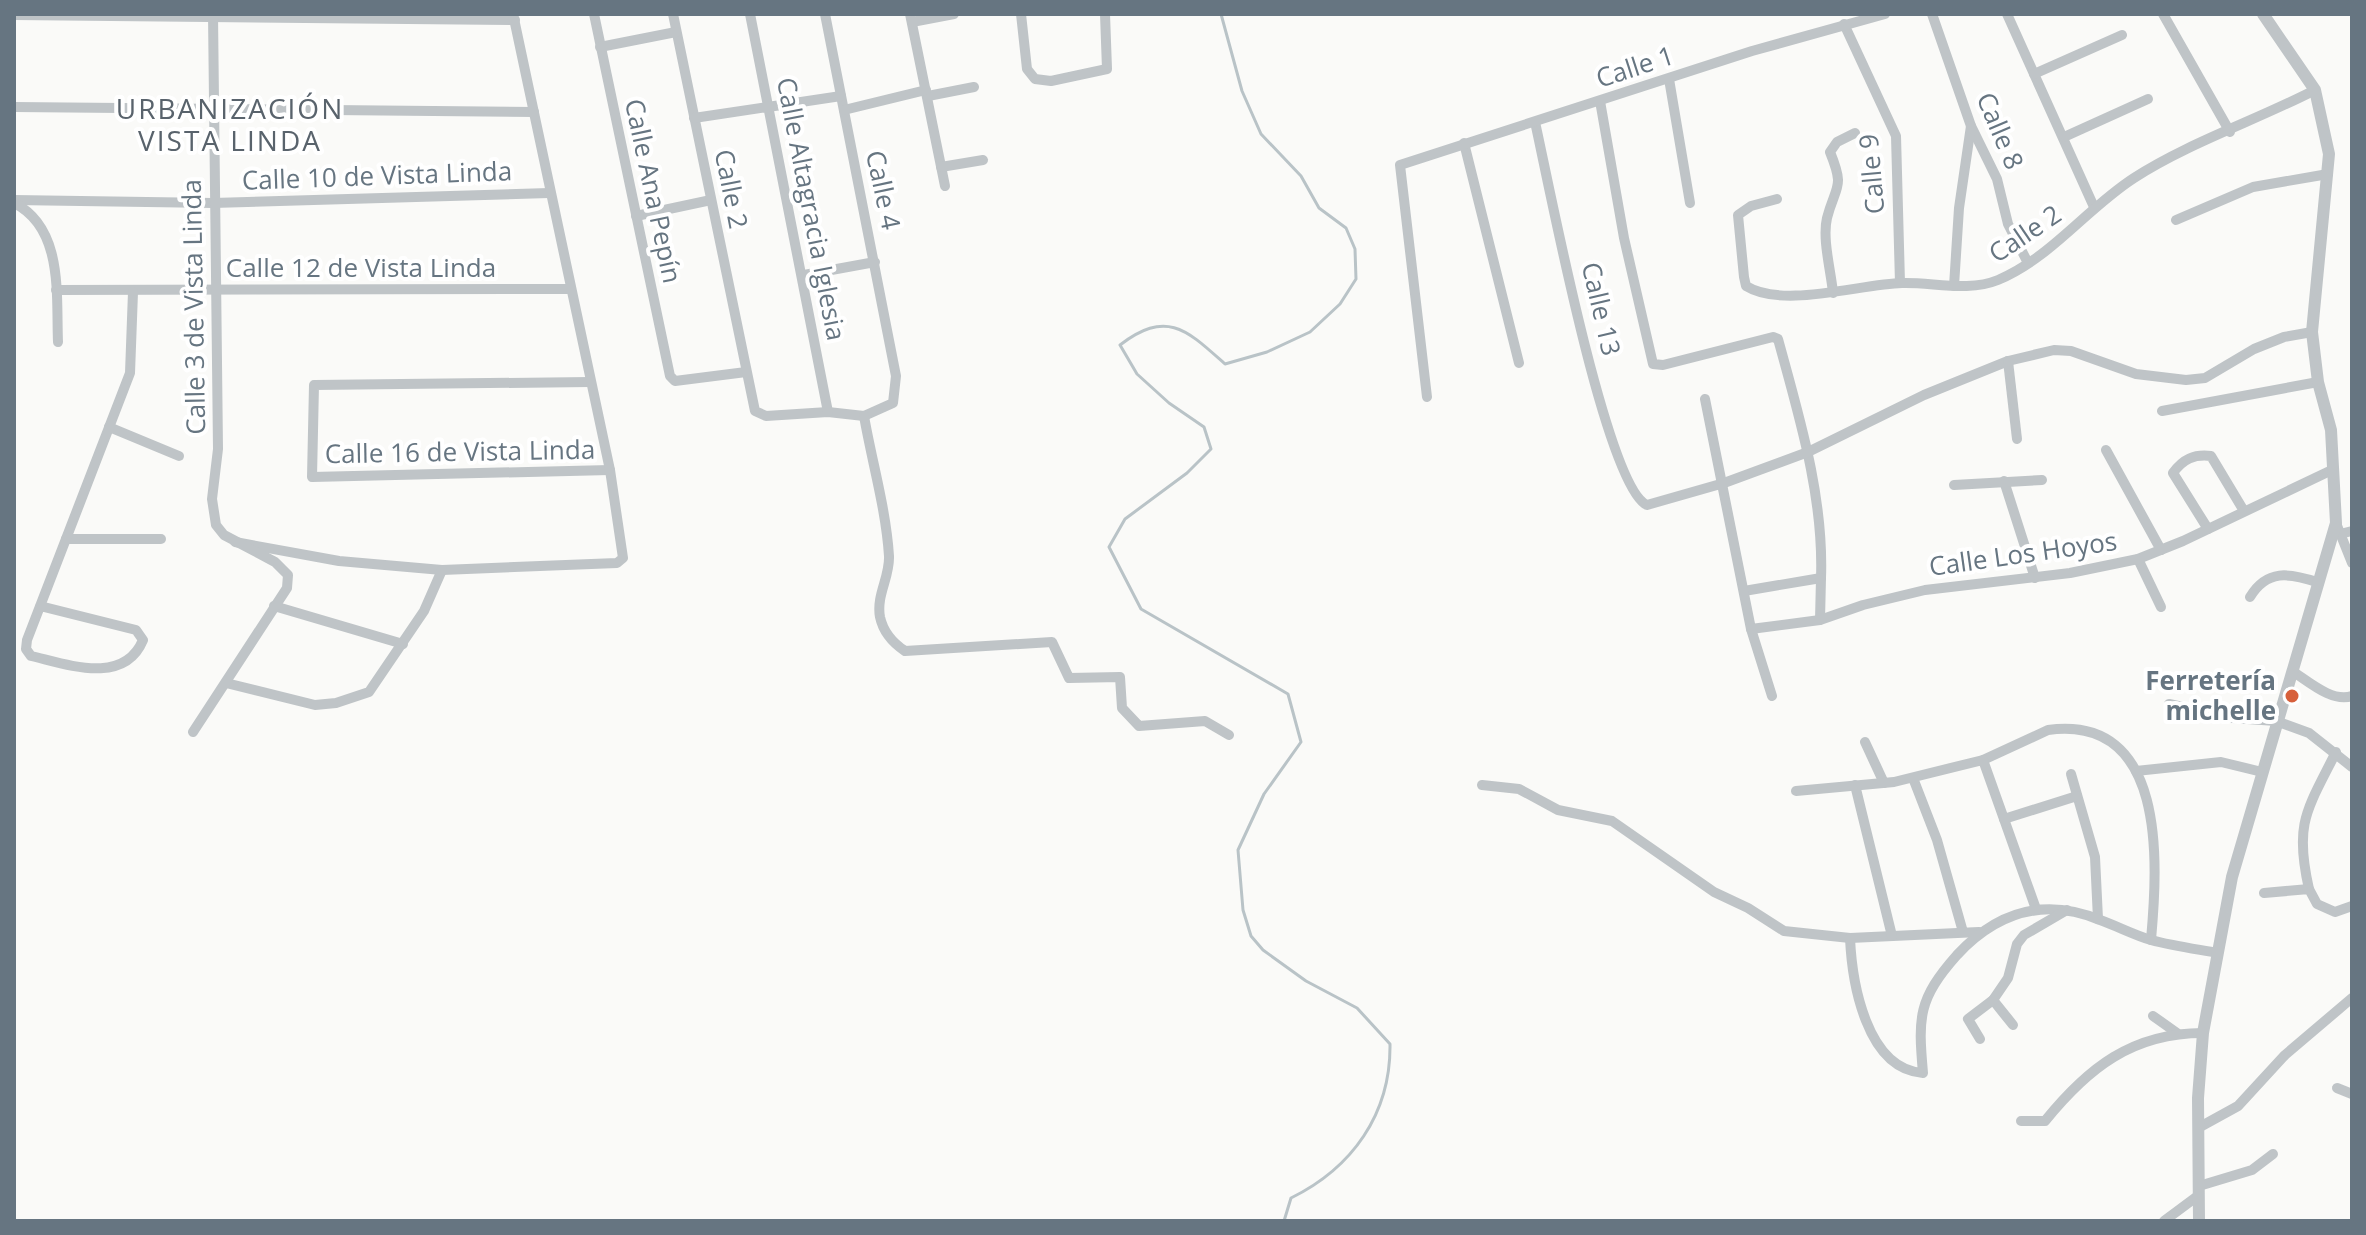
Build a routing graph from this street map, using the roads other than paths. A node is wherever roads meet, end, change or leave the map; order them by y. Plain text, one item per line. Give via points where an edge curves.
1 (213, 14) edge
2 (594, 14) edge
3 (673, 14) edge
4 (750, 14) edge
5 (825, 14) edge
6 (954, 14) edge
7 (1021, 14) edge
8 (1105, 14) edge
9 (1885, 14) edge
10 (1932, 14) edge
11 (2007, 14) edge
12 (2163, 14) edge
13 (2263, 14) edge
14 (14, 15) edge
15 (514, 17) edge
16 (911, 18) edge
17 (1844, 24) junction
18 (676, 32) junction
19 (2122, 35) dead end
20 (600, 47) junction
21 (2034, 74) junction
22 (1669, 79) junction
23 (974, 87) dead end
24 (2315, 90) junction
25 (927, 93) junction
26 (841, 96) junction
27 (2148, 99) dead end
28 (1600, 101) junction
29 (14, 107) edge
30 (214, 107) junction
31 (768, 107) junction
32 (844, 110) junction
33 (534, 112) junction
34 (694, 118) junction
35 (1535, 122) junction
36 (1971, 126) junction
37 (2230, 132) junction
38 (1855, 133) dead end
39 (2064, 137) junction
40 (1464, 143) junction
41 (983, 160) dead end
42 (941, 167) junction
43 (2328, 174) junction
44 (945, 186) dead end
45 (549, 193) junction
46 (1777, 199) dead end
47 (711, 200) junction
48 (14, 202) edge
49 (213, 203) junction
50 (1690, 203) dead end
51 (2094, 207) junction
52 (636, 216) junction
53 (2176, 220) dead end
54 (875, 262) junction
55 (2028, 263) junction
56 (804, 275) junction
57 (1900, 283) junction
58 (1954, 286) junction
59 (571, 289) junction
60 (56, 290) junction
61 (216, 291) junction
62 (133, 292) junction
63 (1833, 293) junction
64 (2312, 332) junction
65 (58, 342) dead end
66 (2008, 361) junction
67 (1519, 363) dead end
68 (746, 372) junction
69 (590, 382) junction
70 (2318, 382) junction
71 (1427, 397) dead end
72 (1705, 399) dead end
73 (2162, 411) dead end
74 (828, 412) junction
75 (864, 416) junction
76 (109, 427) junction
77 (2017, 439) dead end
78 (2106, 450) dead end
79 (1808, 452) junction
80 (179, 456) dead end
81 (2334, 469) junction
82 (610, 470) junction
83 (2042, 480) dead end
84 (2004, 481) junction
85 (1724, 483) junction
86 (1954, 485) dead end
87 (2244, 511) junction
88 (2338, 528) junction
89 (2208, 529) junction
90 (2352, 531) edge
91 (66, 539) junction
92 (161, 539) dead end
93 (235, 542) junction
94 (2161, 550) junction
95 (2138, 559) junction
96 (2352, 563) edge
97 (442, 570) junction
98 (1821, 578) junction
99 (2035, 578) junction
100 (2317, 582) junction
101 (1744, 591) junction
102 (2250, 597) dead end
103 (40, 606) junction
104 (274, 606) junction
105 (2161, 607) dead end
106 (1820, 620) junction
107 (1751, 629) junction
108 (403, 644) junction
109 (2292, 671) junction
110 (226, 683) junction
111 (1772, 696) dead end
112 (2352, 696) edge
113 (2169, 704) dead end
114 (2276, 721) junction
115 (193, 732) dead end
116 (1229, 735) dead end
117 (1865, 742) dead end
118 (2336, 752) junction
119 (1983, 760) junction
120 (2352, 767) edge
121 (2136, 771) junction
122 (2262, 772) junction
123 (2071, 774) dead end
124 (1913, 778) junction
125 (1884, 783) junction
126 (1482, 785) dead end
127 (1855, 785) junction
128 (1796, 791) dead end
129 (2077, 796) junction
130 (2004, 819) junction
131 (2309, 889) junction
132 (2264, 893) dead end
133 (2352, 906) edge
134 (2036, 909) junction
135 (2069, 910) junction
136 (2098, 919) junction
137 (1963, 932) junction
138 (1979, 932) junction
139 (1892, 936) junction
140 (1850, 938) junction
141 (2151, 940) junction
142 (2218, 953) junction
143 (2352, 998) edge
144 (1993, 1000) junction
145 (2153, 1016) dead end
146 (2013, 1025) dead end
147 (2177, 1033) junction
148 (2203, 1033) junction
149 (1980, 1039) dead end
150 (2337, 1088) dead end
151 (2352, 1094) edge
152 (2021, 1121) dead end
153 (2198, 1128) junction
154 (2273, 1154) dead end
155 (2199, 1190) junction
156 (2164, 1221) edge
157 (2199, 1221) edge

1 - 14 street
1 - 15 street
1 - 30 street, Calle 3 de Vista Linda
2 - 20 street, Calle Ana Pepín
3 - 18 street, Calle 2
4 - 31 street, Calle Altagracia Iglesia
5 - 26 street, Calle 4
6 - 16 street
7 - 8 street via 1027,69 1035,79 1051,81 1107,69
9 - 17 street, Calle 1
10 - 36 street, Calle 8
11 - 21 street
12 - 37 street
13 - 24 street
15 - 33 street
16 - 25 street
17 - 22 street, Calle 1
17 - 57 street, Calle 9 via 1896,136
18 - 20 street
18 - 34 street, Calle 2
19 - 21 street
20 - 52 street, Calle Ana Pepín
21 - 39 street
22 - 28 street, Calle 1
22 - 50 street
23 - 25 street
24 - 37 street, Calle 2
24 - 43 street via 2329,154
25 - 32 street
25 - 42 street
26 - 31 street
26 - 32 street, Calle 4
27 - 39 street
28 - 35 street, Calle 1
28 - 79 street via 1653,364 1776,337
29 - 30 street
30 - 33 street
30 - 49 street, Calle 3 de Vista Linda
31 - 34 street
31 - 56 street, Calle Altagracia Iglesia
32 - 54 street, Calle 4
33 - 45 street
34 - 47 street, Calle 2
35 - 40 street, Calle 1
35 - 85 street, Calle 13 via 1600,406 1639,501 1655,505
36 - 55 street, Calle 8
36 - 58 street
37 - 51 street, Calle 2 via 2136,176
38 - 63 street via 1830,152 1840,174 1827,218
39 - 51 street
40 - 67 street
40 - 71 street, Calle 1 via 1400,165
41 - 42 street
42 - 44 street
43 - 53 street via 2253,187
43 - 64 street
45 - 49 street, Calle 10 de Vista Linda
45 - 59 street
46 - 63 street, Calle 2 via 1738,215 1746,286 1757,293
47 - 52 street
47 - 68 street, Calle 2
48 - 49 street, Calle 10 de Vista Linda
48 - 60 street via 24,208 54,256
49 - 61 street, Calle 3 de Vista Linda
51 - 55 street, Calle 2 via 2068,236
52 - 68 street, Calle Ana Pepín via 670,376 675,381
54 - 56 street
54 - 75 street, Calle 4 via 896,376 893,403
55 - 58 street, Calle 2 via 1996,281
56 - 74 street, Calle Altagracia Iglesia
57 - 58 street, Calle 2
57 - 63 street, Calle 2
59 - 61 street, Calle 12 de Vista Linda
59 - 69 street
60 - 62 street, Calle 12 de Vista Linda
60 - 65 street
61 - 62 street, Calle 12 de Vista Linda
61 - 93 street, Calle 3 de Vista Linda via 218,449 212,514 224,535
62 - 76 street via 130,373
64 - 66 street via 2284,337 2205,378 2186,380 2136,374 2071,351
64 - 70 street
66 - 77 street
66 - 79 street
68 - 74 street, Calle 2 via 758,415
69 - 82 street
69 - 82 street, Calle 16 de Vista Linda via 314,385 312,477
70 - 73 street
70 - 81 street via 2331,430
72 - 85 street
74 - 75 street
75 - 116 street via 887,539 889,573 880,595 880,619 893,643 905,651 1052,642 1069,678 1120,677 1122,708 1139,726 1205,721
76 - 80 street
76 - 91 street
78 - 94 street
79 - 85 street
79 - 98 street
81 - 87 street, Calle Los Hoyos
81 - 88 street
82 - 97 street via 624,552 617,563
83 - 84 street
84 - 86 street
84 - 99 street
85 - 101 street
87 - 89 street, Calle Los Hoyos
87 - 89 street via 2211,456 2197,455 2173,473
88 - 90 street
88 - 96 street
88 - 100 street
89 - 94 street, Calle Los Hoyos
91 - 92 street
91 - 103 street
93 - 97 street via 339,561
93 - 104 street via 284,568 287,588
94 - 95 street, Calle Los Hoyos
95 - 99 street, Calle Los Hoyos
95 - 105 street
97 - 108 street
98 - 101 street
98 - 106 street
99 - 106 street, Calle Los Hoyos via 1925,590
100 - 102 street via 2276,575 2258,583
100 - 109 street
101 - 107 street
103 - 103 street via 26,649 31,656 98,670 131,658 143,640 136,630
104 - 108 street
104 - 110 street
106 - 107 street, Calle Los Hoyos
107 - 111 street
108 - 110 street via 369,692 336,703 315,705
109 - 112 street via 2331,695
109 - 114 street
110 - 115 street
113 - 114 street
114 - 118 street via 2309,733
114 - 122 street
117 - 125 street
118 - 120 street
118 - 131 street via 2303,818 2300,836
119 - 121 street via 2048,730 2075,729 2115,745
119 - 124 street
119 - 130 street
121 - 122 street via 2221,762
121 - 141 street via 2154,842
122 - 142 street via 2232,877
123 - 129 street
124 - 125 street
124 - 137 street
125 - 127 street
126 - 140 street via 1519,789 1558,810 1612,821 1714,892 1784,931
127 - 128 street
127 - 139 street
129 - 130 street
129 - 136 street via 2095,857
130 - 134 street
131 - 132 street
131 - 133 street via 2317,904 2335,912
134 - 135 street
134 - 138 street
135 - 136 street
135 - 144 street via 2024,935 2008,978
136 - 141 street
137 - 138 street
137 - 139 street
138 - 140 street via 1929,994 1918,1023 1923,1073 1911,1072 1890,1056 1871,1031 1858,1004
139 - 140 street
141 - 142 street
142 - 148 street
143 - 153 street via 2285,1055 2238,1106
144 - 146 street
144 - 149 street via 1968,1019
145 - 147 street
147 - 148 street
147 - 152 street via 2086,1074 2045,1121
148 - 153 street
150 - 151 street
153 - 155 street
154 - 155 street via 2252,1170
155 - 156 street
155 - 157 street

